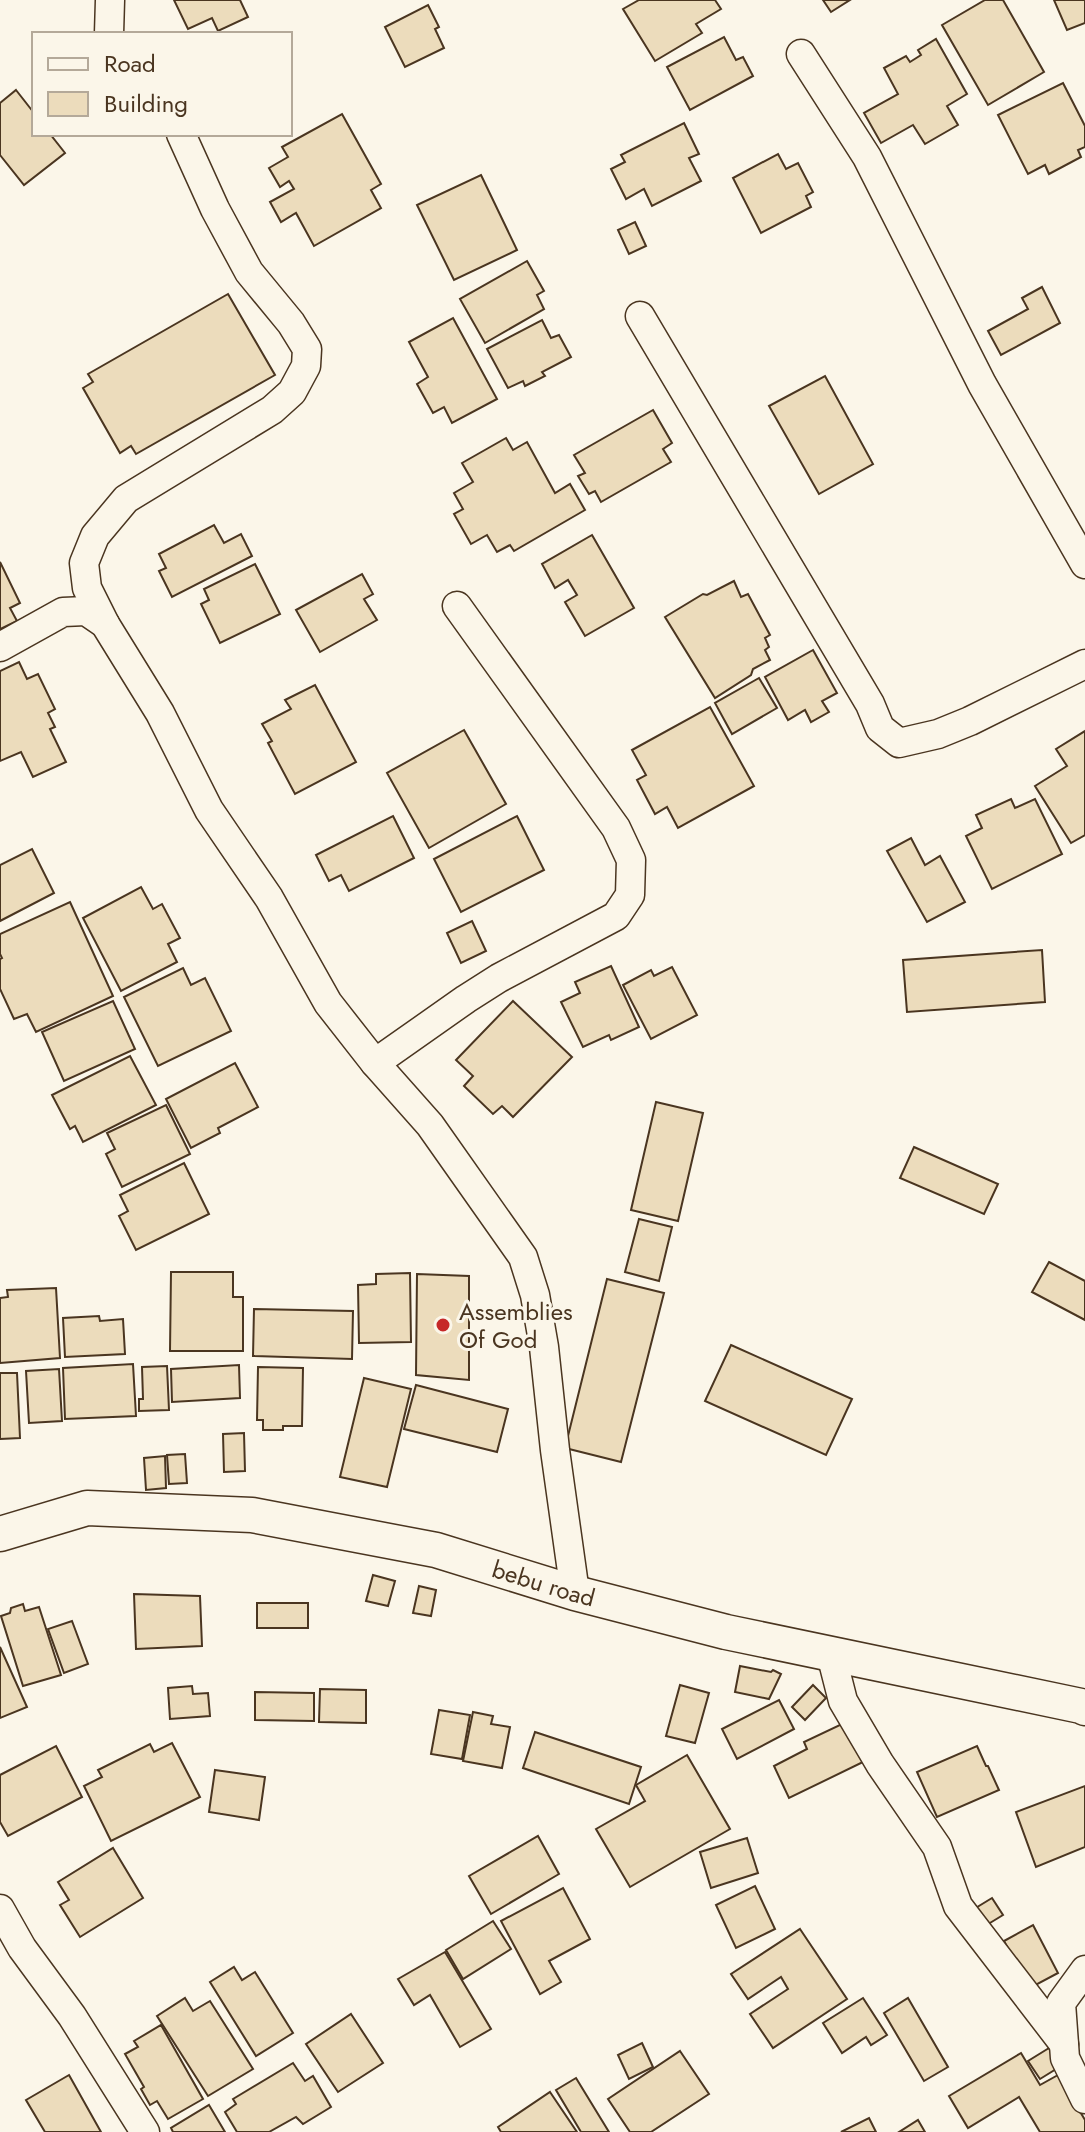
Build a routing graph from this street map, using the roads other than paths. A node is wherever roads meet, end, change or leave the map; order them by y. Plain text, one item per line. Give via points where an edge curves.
1 (110, 0) edge
2 (109, 32) edge
3 (801, 54) dead end
4 (182, 136) edge
5 (640, 316) dead end
6 (1085, 564) edge
7 (457, 606) dead end
8 (105, 624) junction
9 (0, 647) edge
10 (1085, 664) edge
11 (375, 1063) junction
12 (0, 1534) edge
13 (575, 1593) junction
14 (831, 1654) junction
15 (1085, 1708) edge
16 (0, 1909) edge
17 (1085, 1970) edge
18 (1064, 2044) junction
19 (1085, 2099) edge
20 (145, 2132) edge

1 - 2 street
3 - 6 street via 867,157 982,384
4 - 8 street via 249,272 307,349 306,366 292,392 272,410 126,499 95,536 84,563 87,588
5 - 10 street via 880,728 899,743 970,721
7 - 11 street via 616,828 631,860 630,895 616,916 499,978
8 - 9 street via 86,611 63,612
8 - 11 street via 160,713 209,810 269,898 328,1003
11 - 13 street via 430,1125 523,1257 544,1347
12 - 13 street, bebu road via 87,1508 252,1515 436,1550
13 - 14 street, bebu road
14 - 15 street, bebu road
14 - 18 street via 843,1701 937,1847 958,1906
16 - 20 street
17 - 18 street via 1061,2003
18 - 19 street via 1065,2058

